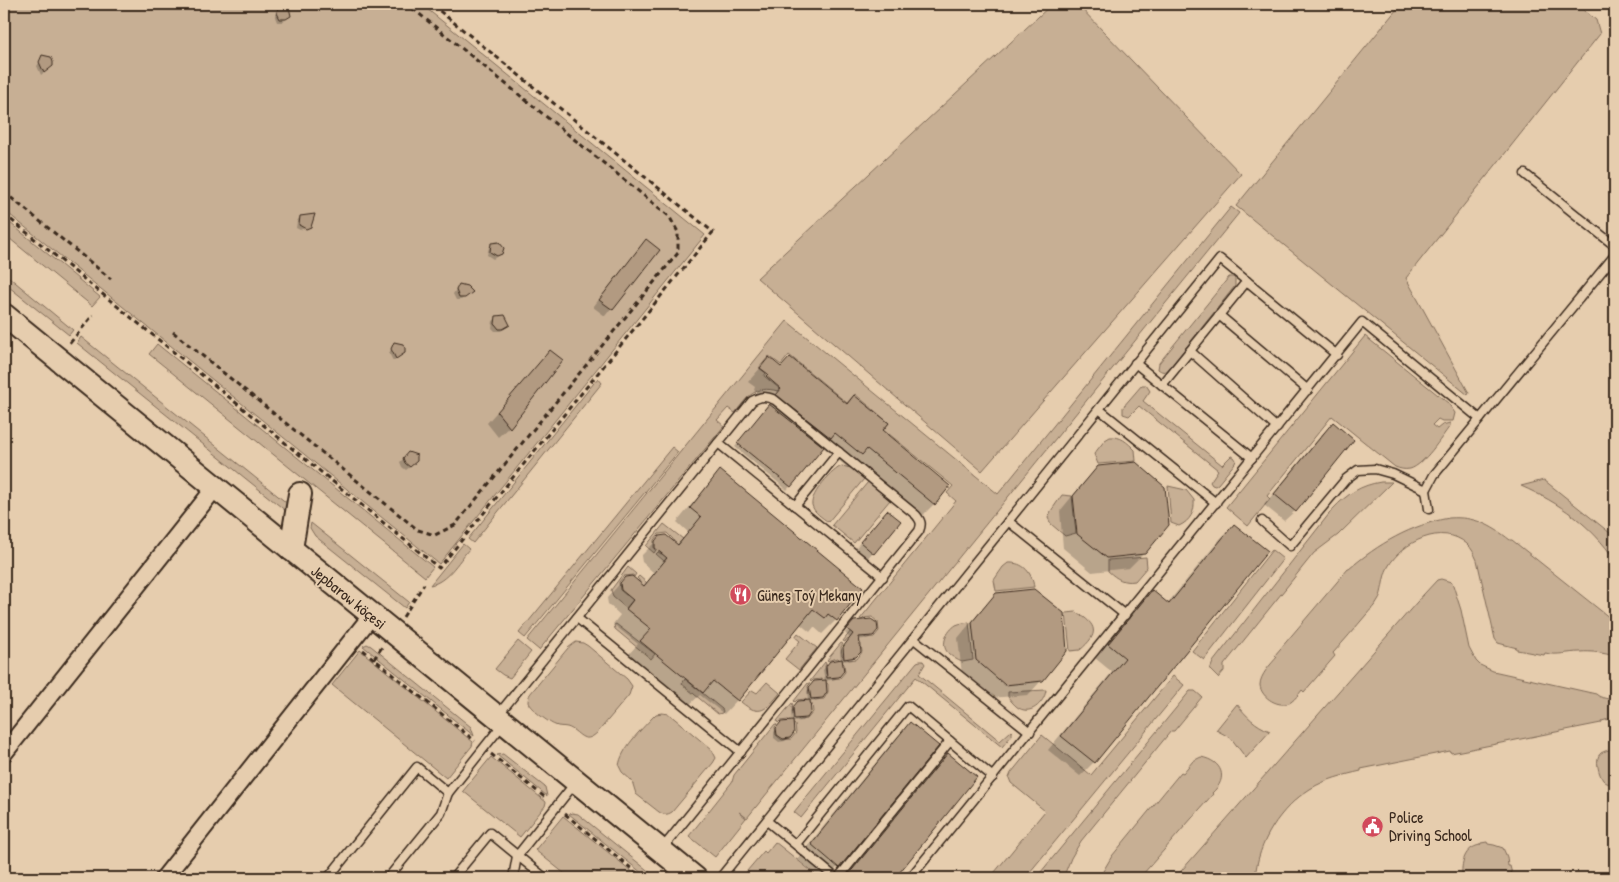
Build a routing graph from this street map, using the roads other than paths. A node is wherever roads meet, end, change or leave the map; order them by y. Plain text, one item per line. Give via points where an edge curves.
1 (1525, 174) dead end
2 (1615, 246) edge
3 (1615, 255) edge
4 (1247, 281) junction
5 (4, 315) edge
6 (1219, 315) junction
7 (1190, 351) junction
8 (1337, 355) junction
9 (1135, 363) junction
10 (1162, 385) junction
11 (1308, 390) junction
12 (1099, 409) junction
13 (1480, 419) junction
14 (1277, 428) junction
15 (718, 443) junction
16 (839, 452) junction
17 (1252, 458) junction
18 (215, 488) junction
19 (1426, 490) junction
20 (300, 494) dead end
21 (1216, 504) junction
22 (795, 506) junction
23 (1429, 509) dead end
24 (1008, 521) junction
25 (1262, 521) dead end
26 (291, 550) junction
27 (883, 577) junction
28 (372, 615) junction
29 (1125, 615) junction
30 (576, 618) junction
31 (914, 639) junction
32 (501, 720) junction
33 (1030, 732) junction
34 (950, 741) junction
35 (741, 752) junction
36 (4, 753) edge
37 (993, 777) junction
38 (577, 782) junction
39 (448, 793) junction
40 (767, 821) junction
41 (796, 844) junction
42 (661, 851) junction
43 (517, 856) junction
44 (164, 878) edge
45 (328, 878) edge
46 (388, 878) edge
47 (453, 878) edge
48 (513, 878) edge
49 (545, 878) edge
50 (695, 878) edge
51 (720, 878) edge
52 (837, 878) edge
53 (910, 878) edge

1 - 2 lane
3 - 13 lane
4 - 6 lane
4 - 8 lane
4 - 9 lane via 1220,259
5 - 18 street, Jepbarow köçesi
6 - 7 lane
6 - 11 lane
7 - 10 lane
7 - 14 lane
8 - 11 lane
8 - 13 lane via 1362,322
9 - 10 lane
9 - 12 lane
10 - 17 lane
11 - 14 lane
12 - 21 lane
12 - 24 lane
13 - 19 lane via 1434,475
14 - 17 lane
15 - 16 lane via 752,402 767,396
15 - 22 lane
15 - 30 lane
16 - 22 lane
16 - 27 lane via 916,515 922,525
17 - 21 lane
18 - 26 street, Jepbarow köçesi
18 - 36 street
19 - 23 lane
19 - 25 lane via 1393,474 1375,469 1358,470 1346,479 1290,546
20 - 26 street
21 - 29 lane
22 - 27 lane
24 - 29 lane
24 - 31 lane
26 - 28 street, Jepbarow köçesi
27 - 35 lane
28 - 32 street, Jepbarow köçesi
28 - 44 street
29 - 33 lane
30 - 32 lane
30 - 35 lane
31 - 33 lane
31 - 40 lane
32 - 38 street, Jepbarow köçesi
32 - 39 lane via 484,748
33 - 37 lane
34 - 37 lane
34 - 41 lane via 908,706
34 - 52 lane
35 - 42 lane
37 - 53 lane
38 - 42 street, Jepbarow köçesi
38 - 43 lane
39 - 45 lane via 417,767
39 - 46 lane via 441,813
40 - 41 lane
40 - 51 lane
41 - 52 lane
42 - 50 street, Jepbarow köçesi
43 - 47 lane via 490,832
43 - 48 lane
43 - 49 lane

